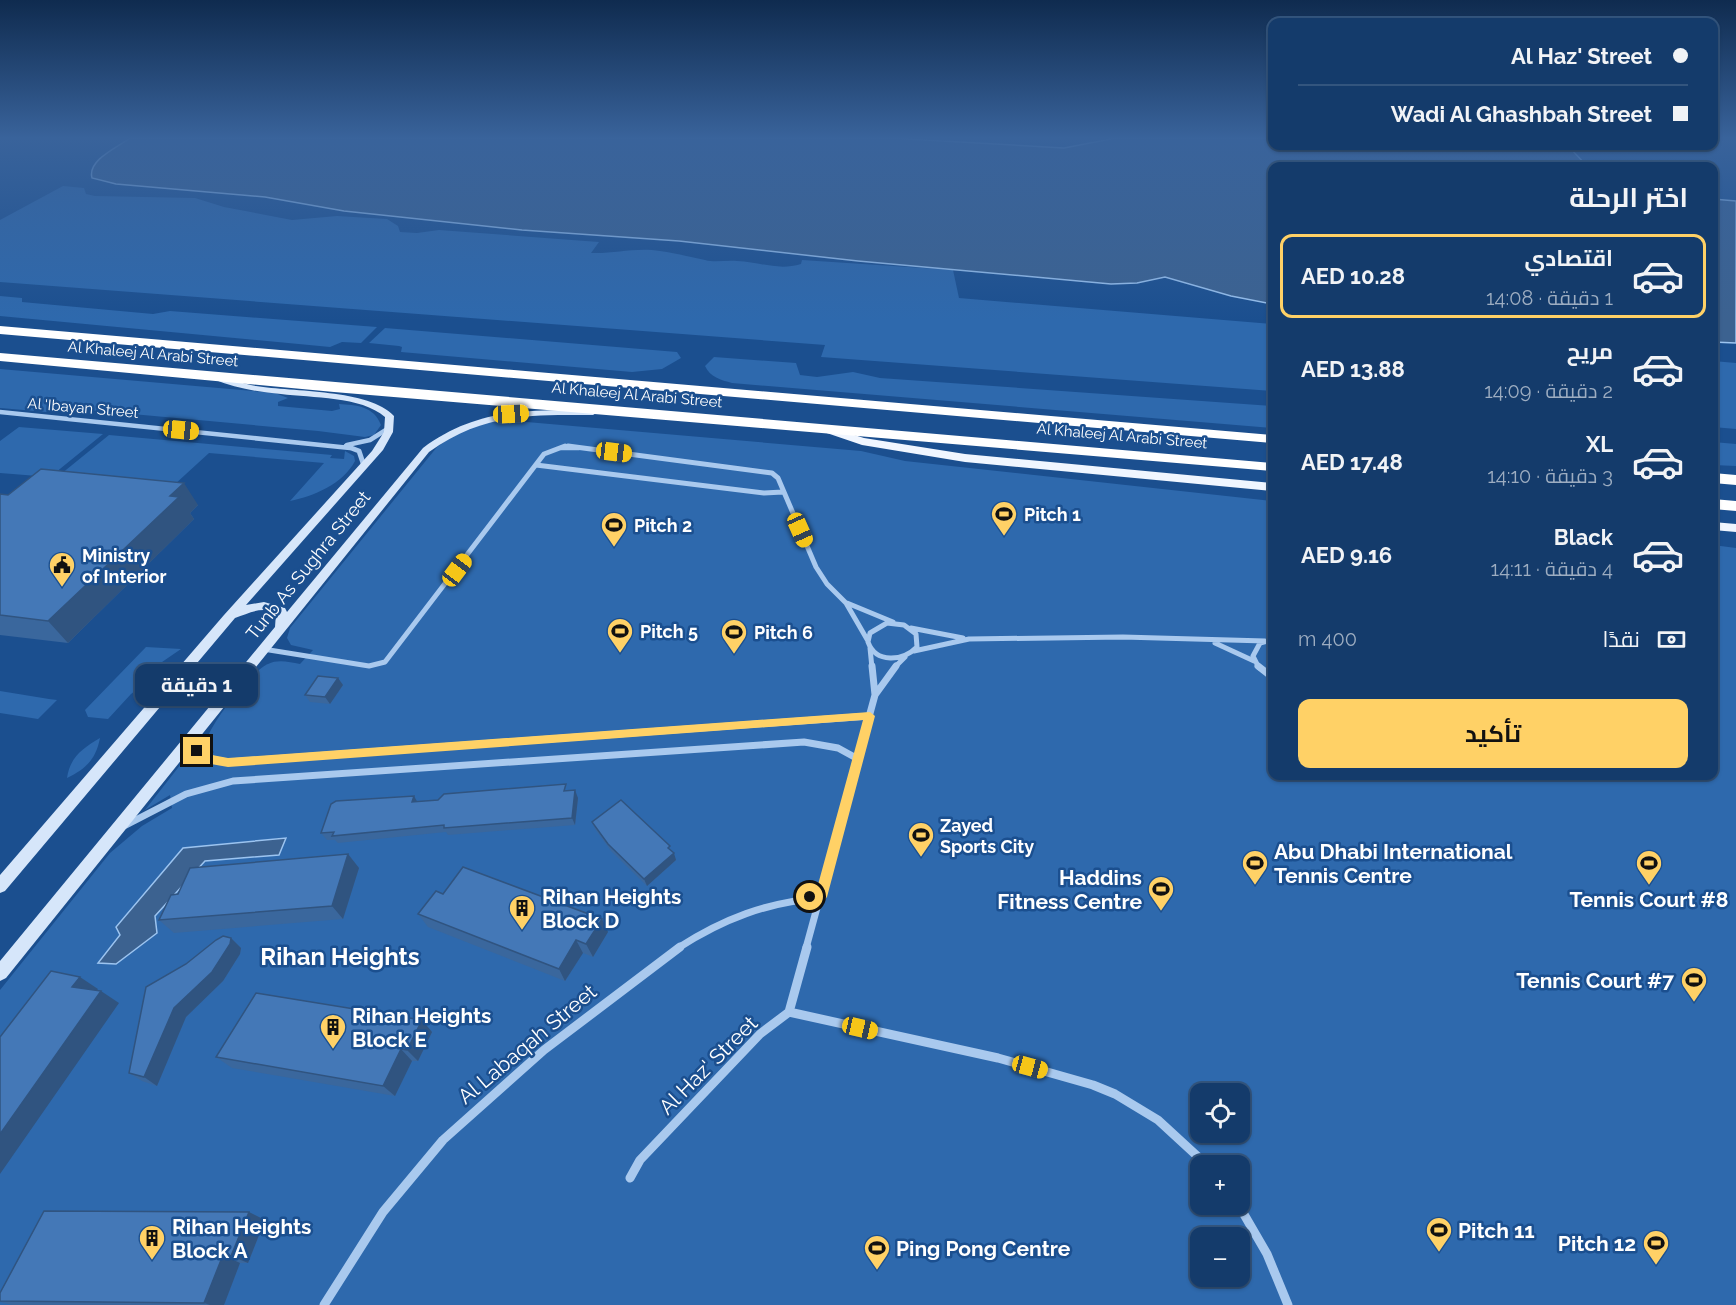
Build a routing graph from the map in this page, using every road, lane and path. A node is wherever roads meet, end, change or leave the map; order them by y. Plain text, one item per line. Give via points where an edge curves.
1 (0, 322) edge
2 (0, 330) edge
3 (89, 337) junction
4 (0, 357) edge
5 (216, 377) junction
6 (0, 412) edge
7 (620, 412) junction
8 (390, 427) junction
9 (822, 428) junction
10 (1268, 439) edge
11 (343, 445) junction
12 (536, 465) junction
13 (364, 466) junction
14 (1268, 467) edge
15 (1718, 478) edge
16 (1736, 480) edge
17 (1268, 488) edge
18 (783, 492) junction
19 (1718, 504) edge
20 (1736, 506) edge
21 (1718, 526) edge
22 (1736, 528) edge
23 (846, 603) junction
24 (228, 618) junction
25 (893, 623) junction
26 (281, 627) junction
27 (909, 627) junction
28 (969, 639) junction
29 (1206, 640) junction
30 (1268, 640) edge
31 (1268, 641) edge
32 (869, 644) junction
33 (262, 649) junction
34 (914, 651) junction
35 (905, 657) junction
36 (1255, 662) junction
37 (1268, 673) edge
38 (875, 695) junction
39 (870, 716) junction
40 (195, 732) junction
41 (858, 759) junction
42 (113, 834) junction
43 (0, 886) edge
44 (821, 897) junction
45 (0, 973) edge
46 (789, 1012) junction
47 (1196, 1155) edge
48 (630, 1178) dead end
49 (1245, 1215) edge
50 (324, 1305) edge
51 (1288, 1305) edge

1 - 3 highway
2 - 3 highway, Al Khaleej Al Arabi Street
3 - 10 highway, Al Khaleej Al Arabi Street
4 - 5 highway, Al Khaleej Al Arabi Street
5 - 7 highway, Al Khaleej Al Arabi Street
5 - 8 street via 250,389 371,403 388,414
6 - 11 street, Al 'Ibayan Street
7 - 9 highway, Al Khaleej Al Arabi Street
7 - 26 street, Tunb As Sughra Street via 495,416 463,426 436,441
8 - 11 street, Al 'Ibayan Street via 370,440
8 - 13 street, Tunb As Sughra Street via 382,445
9 - 14 highway, Al Khaleej Al Arabi Street
9 - 17 main road via 877,444 965,458
11 - 13 street via 359,451
12 - 18 street via 764,493
12 - 18 street via 548,452 571,446 764,471 776,476
12 - 33 street via 385,662 369,666
13 - 24 street, Tunb As Sughra Street
15 - 16 highway
18 - 23 street via 821,576
19 - 20 highway
21 - 22 main road
23 - 25 street
23 - 32 street
24 - 26 street via 253,606 270,606 281,611
24 - 43 street, Tunb As Sughra Street
25 - 27 street
25 - 32 street via 873,629
26 - 33 street, Tunb As Sughra Street
27 - 28 street
27 - 34 street via 918,638
28 - 29 street
28 - 34 street
29 - 30 street
29 - 36 street via 1227,646
31 - 36 street via 1254,651
32 - 35 street via 877,655 888,659
32 - 38 street
33 - 40 street, Tunb As Sughra Street
34 - 35 street
35 - 38 street
36 - 37 street
38 - 39 street
39 - 40 street via 228,762 202,756 195,745
39 - 41 street
40 - 42 street, Tunb As Sughra Street
41 - 42 street via 838,748 804,742 233,782 186,794
41 - 44 street
42 - 45 street, Tunb As Sughra Street
44 - 46 street
44 - 50 street, Al Labaqah Street via 777,903 708,929 660,959 547,1047 461,1122 425,1160 362,1241
46 - 47 street via 998,1058 1093,1085 1158,1120
46 - 48 street, Al Haz' Street via 760,1034 640,1160
49 - 51 street

